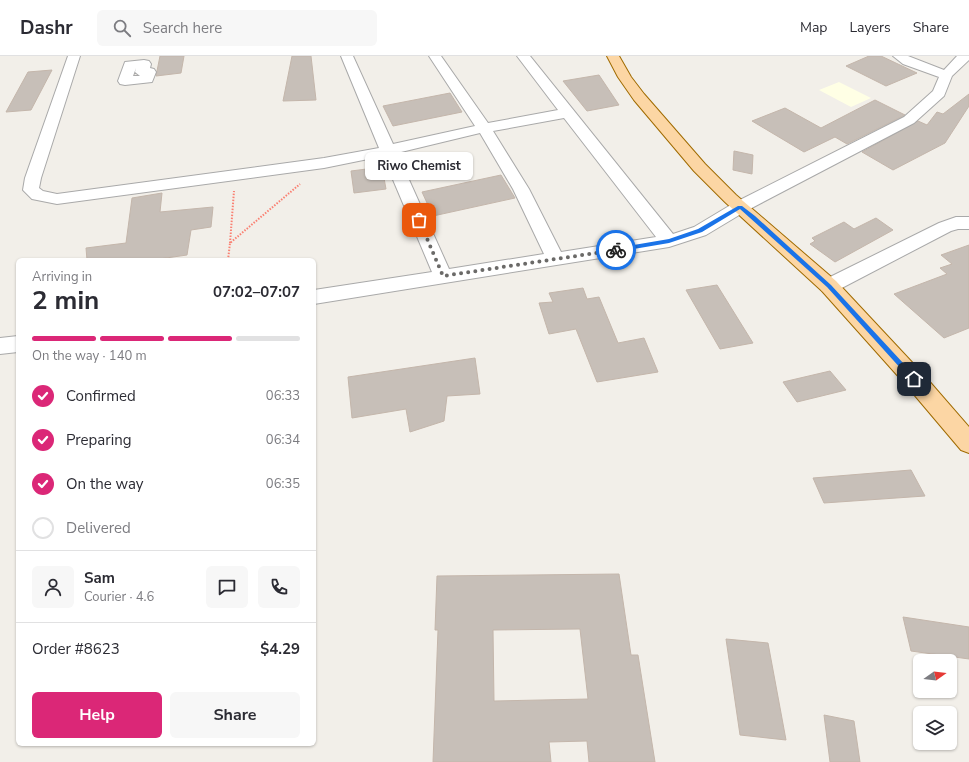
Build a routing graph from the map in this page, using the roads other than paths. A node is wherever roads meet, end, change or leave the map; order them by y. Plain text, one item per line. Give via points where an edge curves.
1 (74, 56) edge
2 (126, 56) edge
3 (155, 56) edge
4 (347, 56) edge
5 (434, 56) edge
6 (523, 56) edge
7 (613, 56) edge
8 (899, 56) edge
9 (967, 56) edge
10 (946, 75) junction
11 (567, 113) junction
12 (484, 128) junction
13 (388, 150) junction
14 (740, 207) junction
15 (969, 223) edge
16 (669, 241) junction
17 (555, 258) junction
18 (443, 276) junction
19 (829, 286) junction
20 (316, 297) edge
21 (16, 344) edge
22 (0, 346) edge
23 (969, 443) edge

1 - 13 street via 33,178 31,190 38,195 57,199 324,163
2 - 3 street via 124,64 154,61
4 - 13 street
5 - 12 street
6 - 11 street
7 - 14 main road via 645,105 693,160
8 - 10 street
9 - 10 street
10 - 14 street via 939,92 909,120
11 - 12 street
11 - 16 street
12 - 13 street
12 - 17 street via 521,189
13 - 18 street
14 - 16 street via 700,231
14 - 19 main road
15 - 19 street via 956,223 945,227
16 - 17 street
17 - 18 street
18 - 20 street
19 - 23 main road
21 - 22 street

